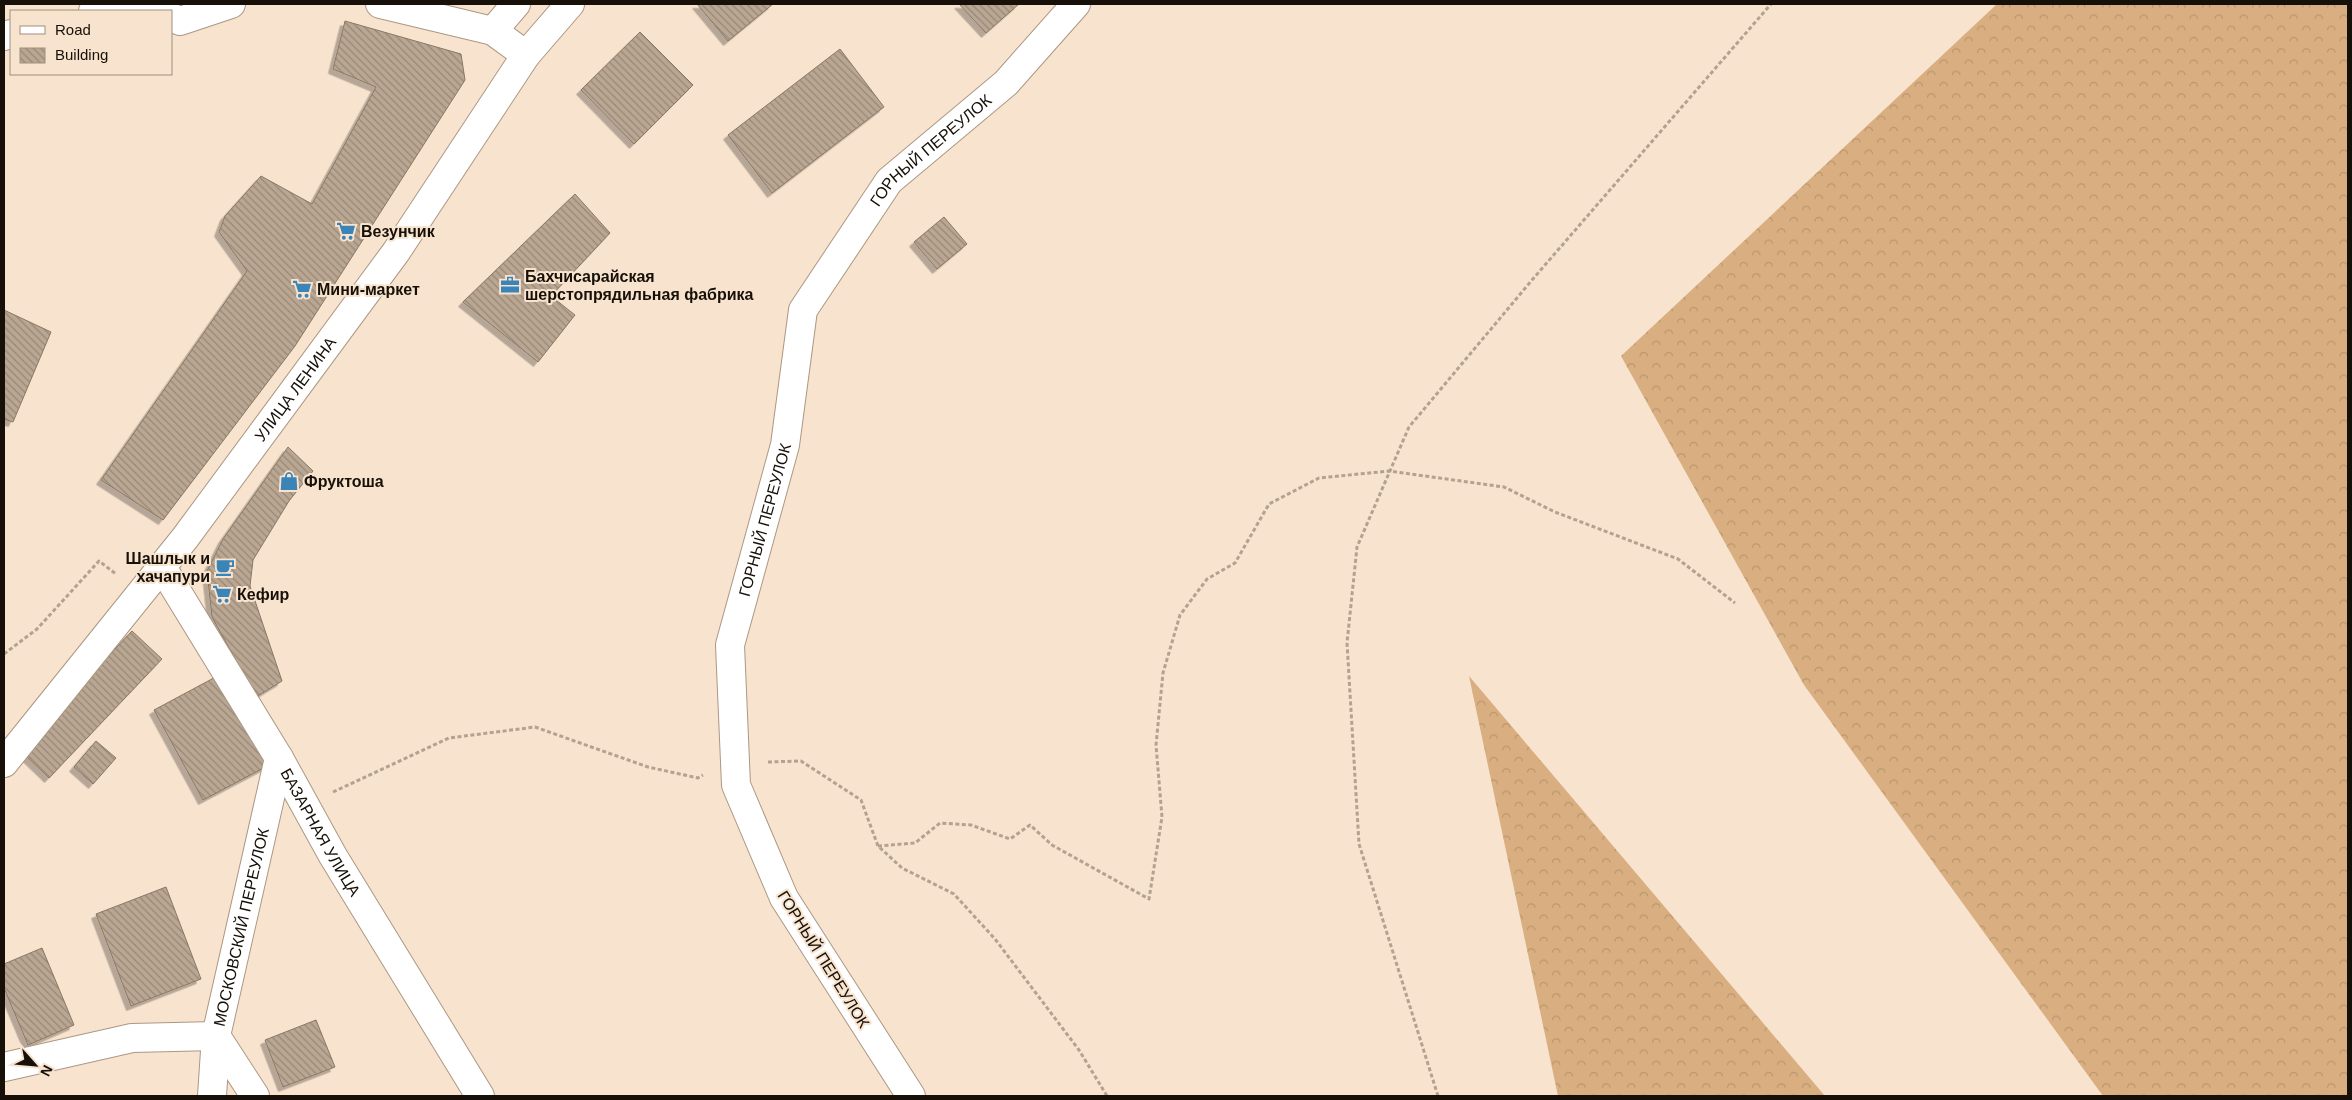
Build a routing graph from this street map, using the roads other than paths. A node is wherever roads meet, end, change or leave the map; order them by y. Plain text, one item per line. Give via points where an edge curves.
1 (124, 4) edge
2 (142, 4) edge
3 (231, 4) edge
4 (380, 4) edge
5 (516, 4) edge
6 (570, 4) edge
7 (1076, 4) edge
8 (97, 10) edge
9 (156, 10) edge
10 (172, 17) edge
11 (492, 31) junction
12 (526, 55) junction
13 (162, 567) junction
14 (279, 758) junction
15 (4, 763) edge
16 (216, 1036) junction
17 (4, 1067) edge
18 (212, 1096) edge
19 (255, 1096) edge
20 (480, 1096) edge
21 (911, 1096) edge

1 - 8 street
2 - 9 street
3 - 10 street via 180,21
4 - 11 street
5 - 11 street
6 - 12 street, УЛИЦА ЛЕНИНА
7 - 21 street, ГОРНЫЙ ПЕРЕУЛОК via 1006,83 889,181 803,310 786,445 730,644 736,785 784,898
11 - 12 street
12 - 13 street, УЛИЦА ЛЕНИНА via 396,252
13 - 14 street, БАЗАРНАЯ УЛИЦА
13 - 15 street, УЛИЦА ЛЕНИНА
14 - 16 street, МОСКОВСКИЙ ПЕРЕУЛОК
14 - 20 street, БАЗАРНАЯ УЛИЦА via 334,856
16 - 17 street via 132,1038
16 - 18 street, МОСКОВСКИЙ ПЕРЕУЛОК
16 - 19 street

